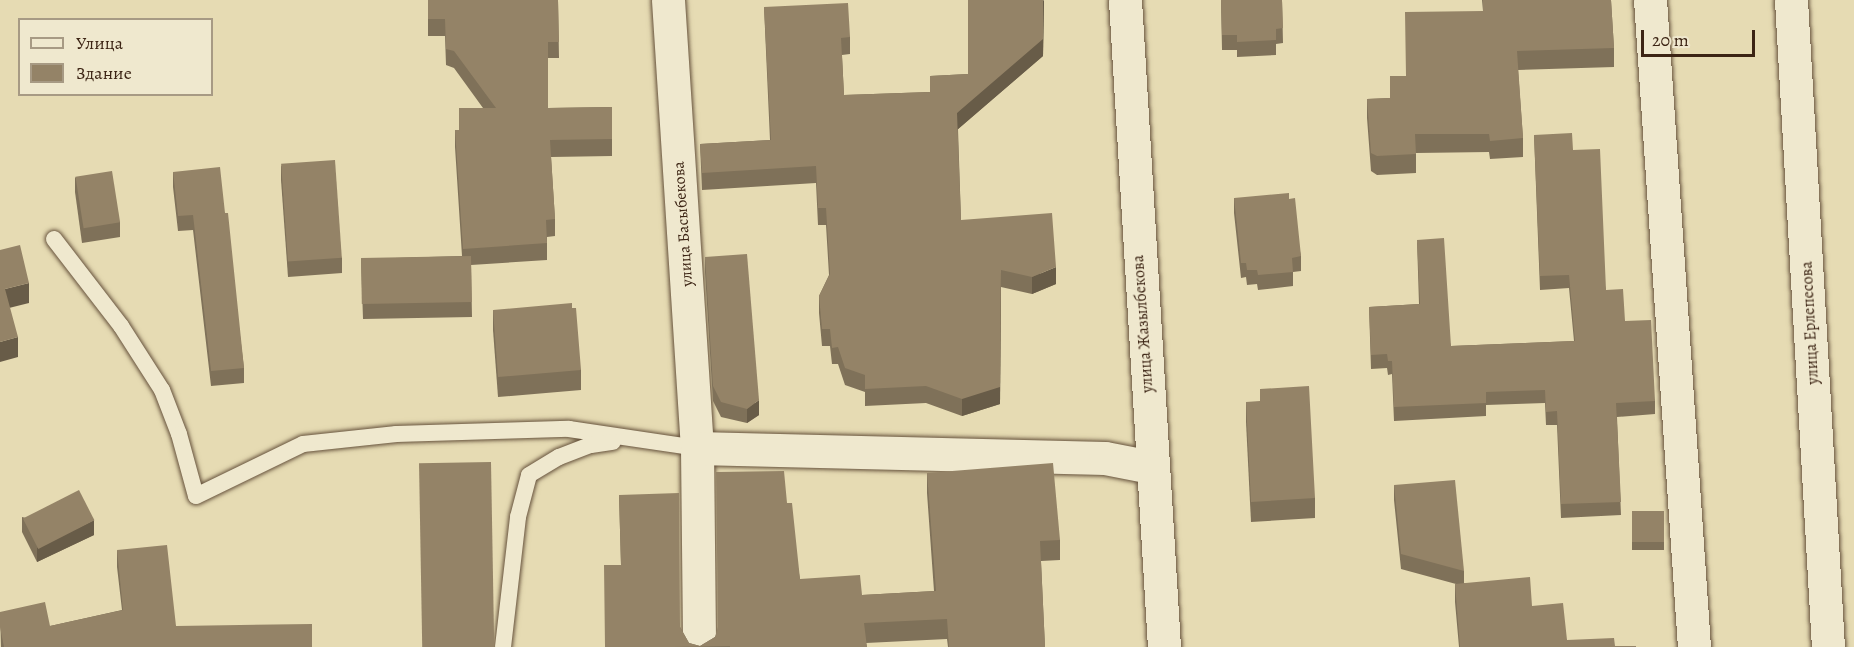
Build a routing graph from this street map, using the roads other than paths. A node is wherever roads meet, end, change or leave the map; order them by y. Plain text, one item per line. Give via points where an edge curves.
1 (668, 0) edge
2 (1125, 0) edge
3 (1650, 0) edge
4 (1791, 0) edge
5 (54, 239) dead end
6 (628, 440) junction
7 (698, 448) junction
8 (1151, 467) junction
9 (503, 647) edge
10 (699, 647) edge
11 (1164, 647) edge
12 (1694, 647) edge
13 (1828, 647) edge

1 - 7 street, улица Басыбекова
2 - 8 street, улица Жазылбекова
3 - 12 street
4 - 13 street, улица Ерлепесова
5 - 6 lane via 121,326 162,390 196,496 303,444 396,434 569,429
6 - 7 lane
6 - 9 lane via 591,445 559,457 529,476 514,538
7 - 8 street via 1105,458
7 - 10 street, улица Басыбекова
8 - 11 street, улица Жазылбекова

